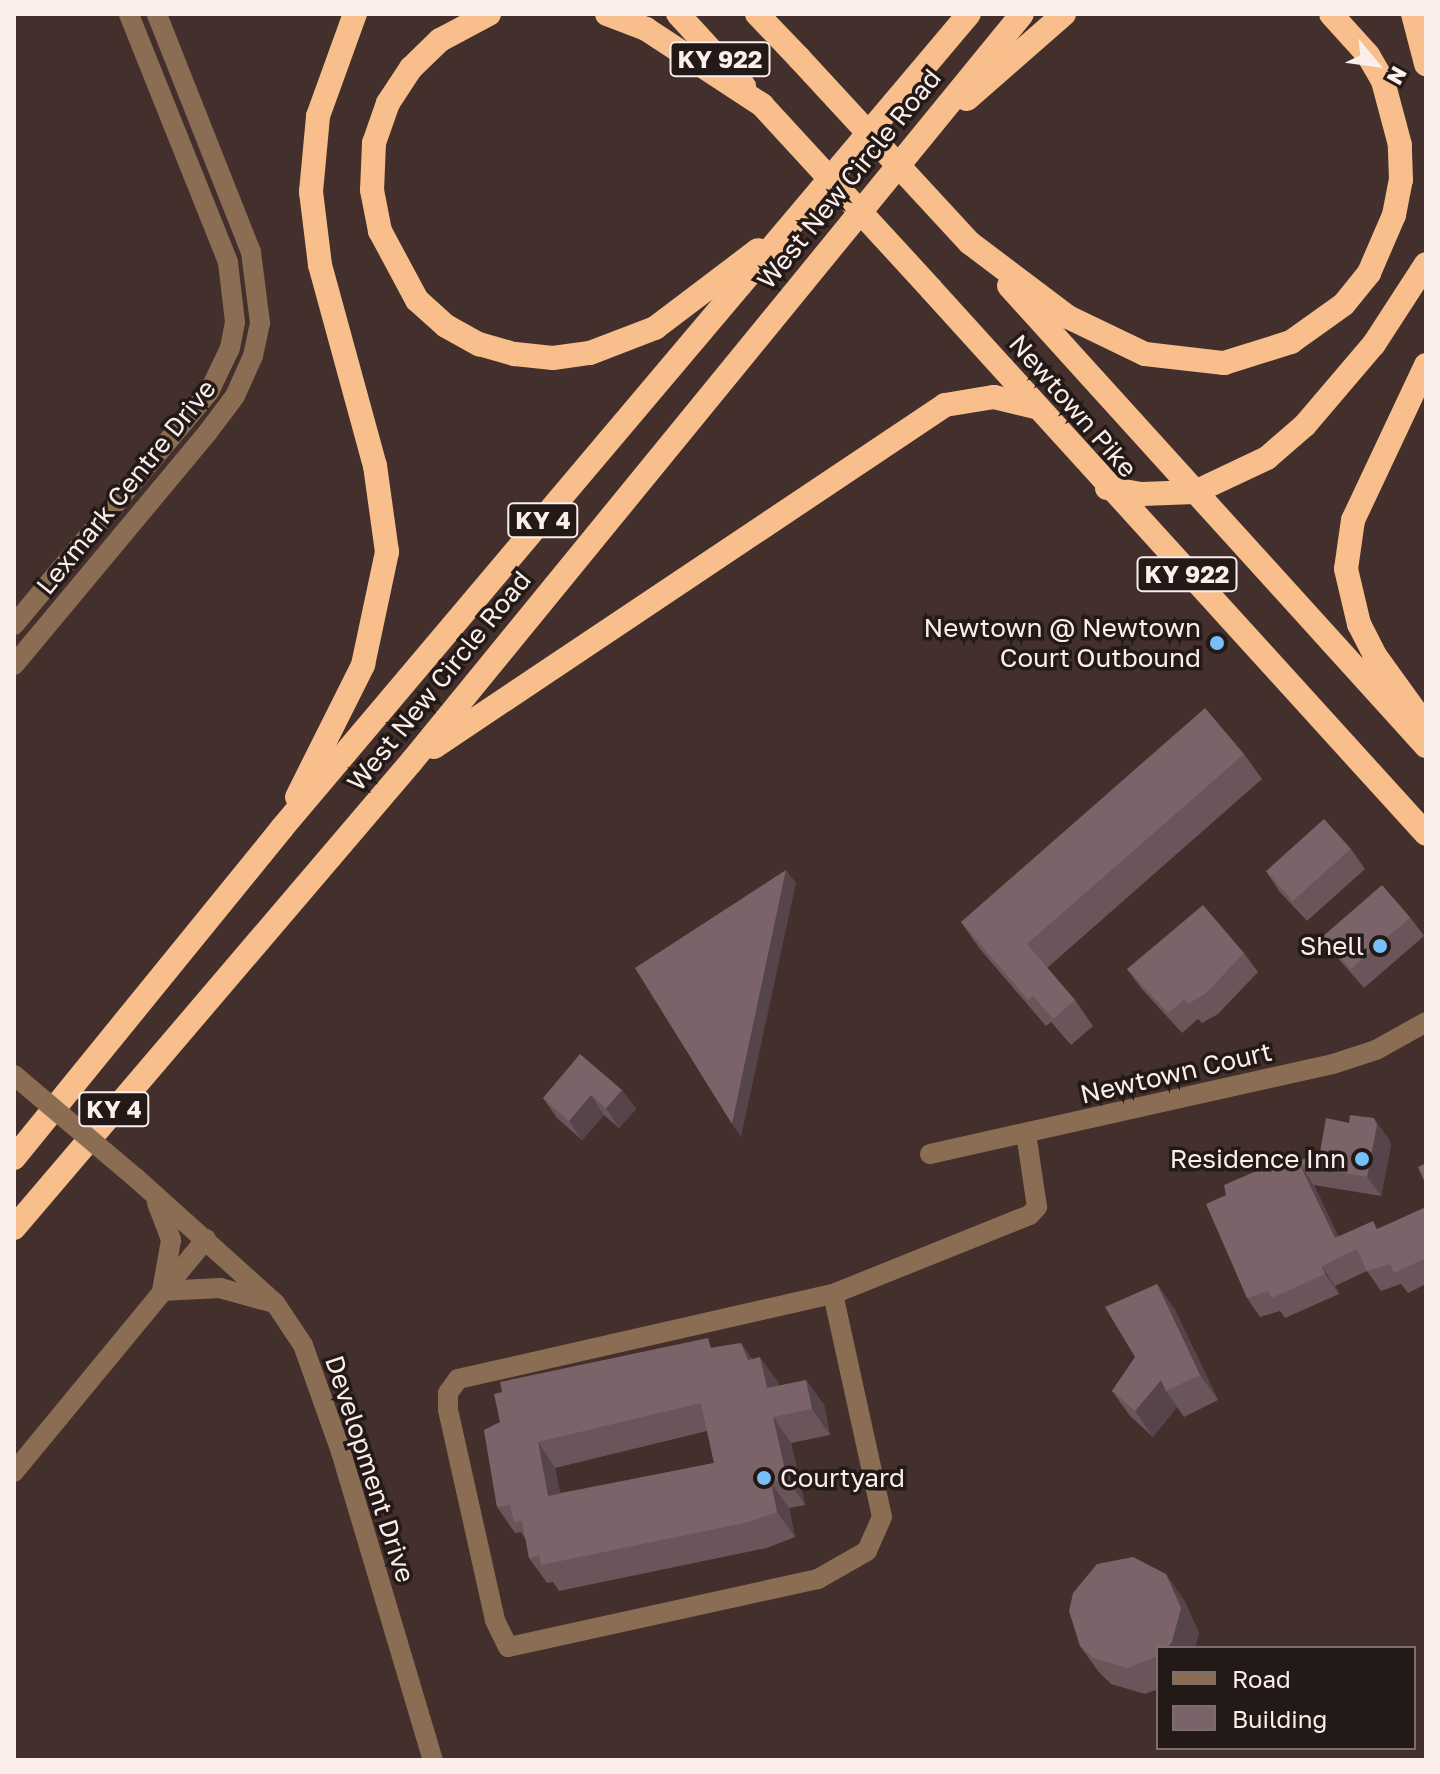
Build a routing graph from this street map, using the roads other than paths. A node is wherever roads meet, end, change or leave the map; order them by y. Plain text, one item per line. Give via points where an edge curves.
1 (129, 14) edge
2 (157, 14) edge
3 (355, 14) edge
4 (489, 14) edge
5 (607, 14) edge
6 (678, 14) edge
7 (757, 14) edge
8 (969, 14) edge
9 (1022, 14) edge
10 (1064, 14) edge
11 (1331, 14) edge
12 (1413, 14) edge
13 (1426, 64) edge
14 (762, 105) junction
15 (909, 151) junction
16 (804, 213) junction
17 (970, 243) junction
18 (1426, 264) edge
19 (1426, 365) edge
20 (1039, 408) junction
21 (1107, 488) junction
22 (1195, 492) junction
23 (14, 625) edge
24 (14, 665) edge
25 (1426, 726) edge
26 (1426, 746) edge
27 (412, 761) junction
28 (282, 828) junction
29 (1426, 834) edge
30 (1426, 1022) edge
31 (14, 1075) edge
32 (1026, 1133) junction
33 (930, 1154) dead end
34 (14, 1158) edge
35 (136, 1178) junction
36 (14, 1228) edge
37 (206, 1239) junction
38 (162, 1291) junction
39 (833, 1294) junction
40 (275, 1303) junction
41 (14, 1472) edge
42 (433, 1760) edge

1 - 23 street, Lexmark Centre Drive via 228,262 235,298 230,348 209,392
2 - 24 street, Lexmark Centre Drive via 251,252 260,323 253,356 235,396 208,432
3 - 28 highway via 318,116 311,192 320,265 375,466 387,552 363,665
4 - 16 highway via 440,40 411,68 388,103 374,143 372,190 380,231 417,300 446,326 515,354 553,358 620,344 706,292
5 - 14 highway via 646,29
6 - 14 highway, Newtown Pike / KY 922
7 - 17 highway, Newtown Pike / KY 922, bridge
8 - 16 highway, West New Circle Road / KY 4
9 - 15 highway, West New Circle Road / KY 4
10 - 15 highway
11 - 17 highway via 1383,81 1400,145 1401,180 1394,215 1369,273 1344,304 1291,342 1224,363 1145,354 1068,317
12 - 13 highway
14 - 20 highway, Newtown Pike / KY 922, bridge
15 - 27 highway, West New Circle Road / KY 4
16 - 28 highway, West New Circle Road / KY 4
17 - 22 highway, Newtown Pike / KY 922
18 - 22 highway via 1383,333 1305,425 1267,458
19 - 25 highway via 1353,520 1346,569 1359,624 1374,654
20 - 21 highway, Newtown Pike / KY 922
20 - 27 highway via 994,397 945,405
21 - 22 highway via 1142,494
21 - 29 highway, Newtown Pike / KY 922
22 - 26 highway, Newtown Pike / KY 922
27 - 36 highway, West New Circle Road / KY 4
28 - 34 highway, West New Circle Road / KY 4
30 - 32 street, Newtown Court via 1376,1050 1333,1064
31 - 35 street, Development Drive, bridge
32 - 33 street, Newtown Court
32 - 39 street via 1037,1207 1030,1215
35 - 37 street, Development Drive
35 - 38 street via 168,1221 171,1256
37 - 38 street
37 - 40 street, Development Drive
38 - 40 street via 220,1288
38 - 41 street
39 - 39 street via 882,1517 867,1551 818,1579 508,1647 495,1620 448,1409 448,1393 458,1379
40 - 42 street, Development Drive via 303,1345 341,1452

